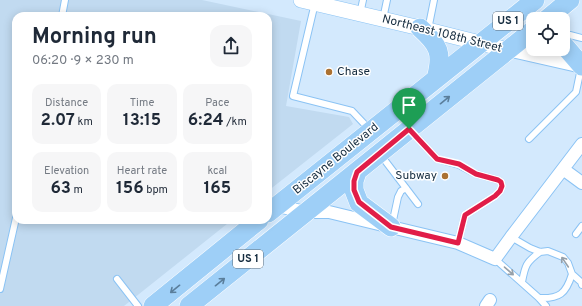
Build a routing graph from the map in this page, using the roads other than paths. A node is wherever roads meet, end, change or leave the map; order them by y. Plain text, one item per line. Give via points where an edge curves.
1 (64, 0) edge
2 (387, 0) edge
3 (434, 0) edge
4 (535, 0) edge
5 (311, 1) edge
6 (361, 7) edge
7 (62, 12) edge
8 (383, 19) junction
9 (424, 29) junction
10 (526, 36) edge
11 (582, 38) edge
12 (570, 39) edge
13 (482, 43) junction
14 (570, 44) edge
15 (508, 50) junction
16 (582, 66) edge
17 (436, 79) junction
18 (409, 129) junction
19 (371, 131) junction
20 (529, 139) dead end
21 (582, 144) edge
22 (380, 154) junction
23 (563, 169) junction
24 (357, 172) junction
25 (582, 183) edge
26 (406, 188) junction
27 (418, 204) dead end
28 (272, 206) edge
29 (272, 207) edge
30 (306, 212) junction
31 (15, 224) edge
32 (254, 224) edge
33 (582, 226) edge
34 (391, 227) junction
35 (576, 234) dead end
36 (511, 237) junction
37 (458, 243) junction
38 (540, 252) junction
39 (496, 260) junction
40 (572, 274) junction
41 (117, 279) dead end
42 (522, 282) junction
43 (582, 285) edge
44 (0, 289) edge
45 (539, 298) junction
46 (138, 306) edge
47 (153, 306) edge
48 (189, 306) edge
49 (546, 306) edge

1 - 7 lane
2 - 8 lane
3 - 9 lane
4 - 13 main road, Biscayne Boulevard / US 1
5 - 6 street, Northeast 108th Street
5 - 19 lane via 293,96 352,111
6 - 8 street, Northeast 108th Street
8 - 9 street, Northeast 108th Street
9 - 13 street, Northeast 108th Street
9 - 17 main road via 437,47 440,57
10 - 15 main road, Biscayne Boulevard / US 1
11 - 12 lane
13 - 15 street, Northeast 108th Street
13 - 17 main road, Biscayne Boulevard / US 1
14 - 16 main road
15 - 16 street, Northeast 108th Street
18 -> 15 main road, Biscayne Boulevard / US 1
16 - 20 lane via 576,92
17 - 19 main road, Biscayne Boulevard / US 1
18 - 22 main road, Biscayne Boulevard / US 1
18 - 37 lane via 437,159 459,164 476,174 501,182 500,191 495,196 465,215
19 - 28 main road, Biscayne Boulevard / US 1
21 - 23 street
22 - 24 main road, Biscayne Boulevard / US 1
22 - 26 lane
23 - 25 street
23 - 36 street
24 - 30 main road, Biscayne Boulevard / US 1
24 - 34 main road via 354,190 359,202
26 - 27 lane
26 - 34 lane via 398,197
29 - 30 street
30 - 34 street via 329,212
48 -> 30 main road, Biscayne Boulevard / US 1
31 - 44 lane
32 -> 47 main road, US 1
33 - 35 lane
34 - 37 street
36 - 38 lane
36 - 39 street
37 - 39 street
40 -> 38 lane via 563,257 548,251
38 - 42 lane via 527,263
39 -> 42 lane
40 - 43 lane
40 - 45 lane via 566,289 558,296
41 - 46 lane
42 - 45 lane
45 - 49 lane

